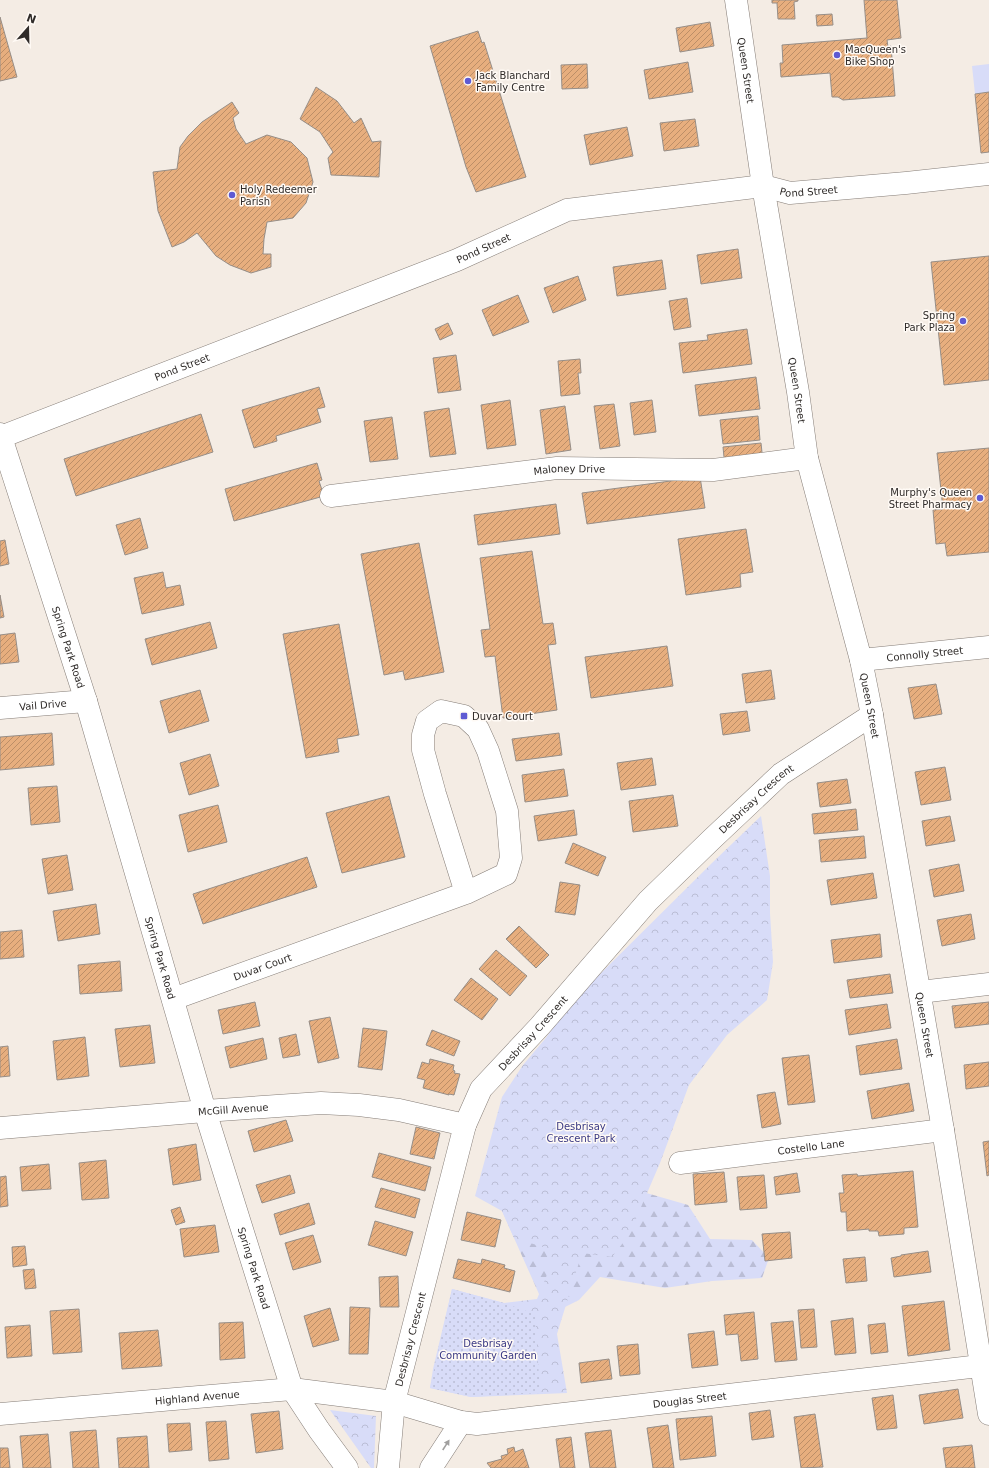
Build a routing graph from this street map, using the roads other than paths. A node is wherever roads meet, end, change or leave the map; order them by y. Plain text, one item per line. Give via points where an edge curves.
1 (736, 0) edge
2 (989, 174) edge
3 (763, 186) junction
4 (1, 436) edge
5 (807, 458) junction
6 (331, 496) dead end
7 (989, 647) edge
8 (860, 660) junction
9 (86, 701) junction
10 (0, 708) edge
11 (872, 715) junction
12 (466, 893) junction
13 (989, 984) edge
14 (920, 992) junction
15 (173, 999) junction
16 (205, 1111) junction
17 (465, 1125) junction
18 (0, 1128) edge
19 (943, 1130) junction
20 (680, 1163) dead end
21 (985, 1365) edge
22 (292, 1389) junction
23 (394, 1402) junction
24 (0, 1414) edge
25 (989, 1414) edge
26 (461, 1422) junction
27 (347, 1468) edge
28 (388, 1468) edge
29 (431, 1468) edge

1 - 3 street, Queen Street
2 - 3 street, Pond Street via 790,193
3 - 4 street, Pond Street via 567,210 457,260
3 - 5 street, Queen Street
4 - 9 street, Spring Park Road
5 - 6 street, Maloney Drive via 713,470 557,468
5 - 8 street, Queen Street
7 - 8 street, Connolly Street
8 - 11 street, Queen Street
9 - 10 street, Vail Drive
9 - 15 street, Spring Park Road
11 - 14 street, Queen Street
11 - 17 street, Desbrisay Crescent via 781,774 648,901 482,1089
12 - 12 street, Duvar Court via 506,874 511,858 507,810 478,729 464,716 441,711 427,721 423,735 424,750
12 - 15 street, Duvar Court
13 - 14 street
14 - 19 street, Queen Street
15 - 16 street, Spring Park Road
16 - 17 street, McGill Avenue via 321,1103 346,1104 399,1110
16 - 18 street, McGill Avenue
16 - 22 street, Spring Park Road
17 - 23 street, Desbrisay Crescent
19 - 20 street, Costello Lane
19 - 21 street, Queen Street
21 - 25 street, Queen Street
21 - 26 street, Douglas Street via 478,1424
22 - 23 street, Highland Avenue
22 - 24 street, Highland Avenue
22 - 27 street, Spring Park Road
23 - 26 street, Douglas Street
23 - 28 street, Desbrisay Crescent
29 -> 26 street

